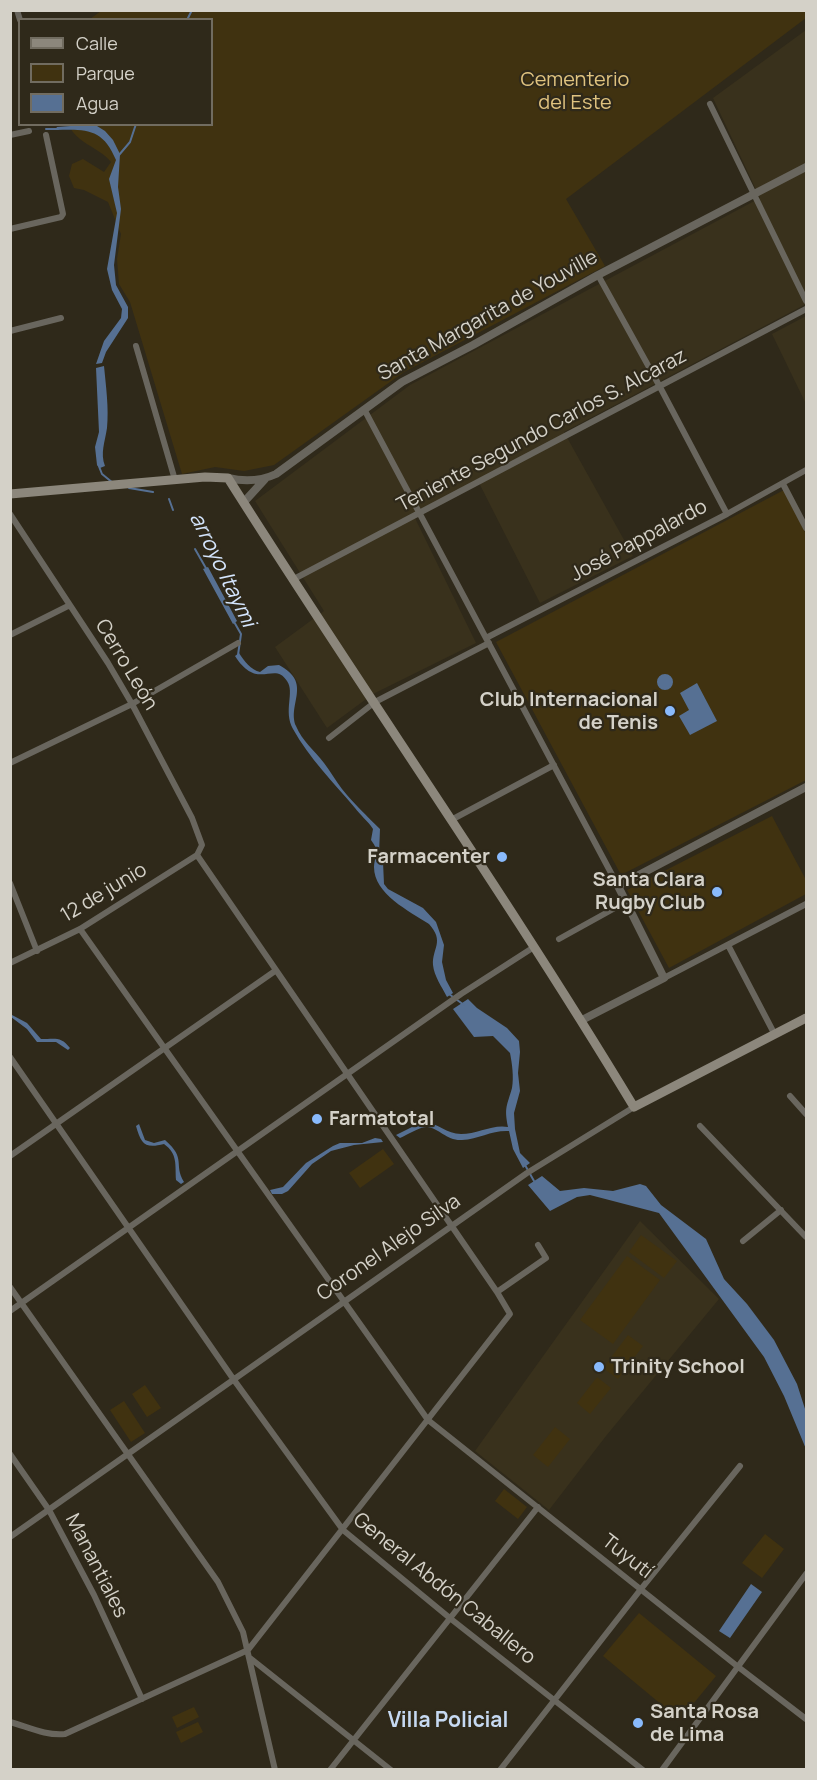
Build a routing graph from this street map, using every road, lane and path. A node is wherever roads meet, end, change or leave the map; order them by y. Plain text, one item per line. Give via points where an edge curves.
1 (710, 104) dead end
2 (28, 131) dead end
3 (10, 135) edge
4 (46, 135) dead end
5 (807, 167) edge
6 (752, 194) junction
7 (10, 230) edge
8 (598, 275) junction
9 (807, 301) edge
10 (807, 309) edge
11 (61, 318) dead end
12 (10, 331) edge
13 (136, 346) dead end
14 (660, 387) junction
15 (364, 409) junction
16 (807, 470) edge
17 (228, 478) junction
18 (265, 479) junction
19 (175, 480) junction
20 (783, 483) junction
21 (10, 494) edge
22 (244, 502) junction
23 (10, 514) edge
24 (419, 514) junction
25 (727, 514) junction
26 (807, 528) edge
27 (292, 580) junction
28 (70, 605) junction
29 (10, 635) edge
30 (487, 640) junction
31 (238, 643) dead end
32 (375, 702) junction
33 (132, 704) junction
34 (329, 738) dead end
35 (10, 763) edge
36 (554, 765) junction
37 (807, 787) edge
38 (453, 819) junction
39 (197, 855) junction
40 (10, 883) edge
41 (618, 886) junction
42 (627, 903) junction
43 (807, 904) edge
44 (80, 929) junction
45 (559, 939) dead end
46 (728, 945) junction
47 (534, 947) junction
48 (37, 951) junction
49 (10, 963) edge
50 (274, 971) junction
51 (664, 978) junction
52 (807, 1018) edge
53 (582, 1020) junction
54 (775, 1035) junction
55 (163, 1049) junction
56 (10, 1057) edge
57 (347, 1075) junction
58 (790, 1096) dead end
59 (634, 1107) junction
60 (807, 1114) edge
61 (56, 1124) junction
62 (700, 1126) dead end
63 (237, 1152) junction
64 (10, 1156) edge
65 (782, 1210) junction
66 (452, 1227) junction
67 (129, 1228) junction
68 (807, 1237) edge
69 (743, 1241) dead end
70 (538, 1245) dead end
71 (10, 1287) edge
72 (497, 1292) junction
73 (345, 1302) junction
74 (22, 1303) junction
75 (10, 1311) edge
76 (234, 1380) junction
77 (428, 1420) junction
78 (10, 1454) edge
79 (128, 1454) junction
80 (740, 1466) dead end
81 (538, 1507) junction
82 (49, 1510) junction
83 (342, 1530) junction
84 (10, 1537) edge
85 (807, 1574) edge
86 (640, 1588) junction
87 (451, 1619) junction
88 (248, 1650) junction
89 (250, 1658) junction
90 (737, 1666) junction
91 (142, 1699) junction
92 (554, 1699) junction
93 (807, 1719) edge
94 (10, 1722) edge
95 (354, 1740) junction
96 (275, 1770) edge
97 (330, 1770) edge
98 (391, 1770) edge
99 (500, 1770) edge
100 (643, 1770) edge
101 (662, 1770) edge

1 - 6 street
2 - 3 street
4 - 7 street via 63,211 61,217
5 - 6 street, Santa Margarita de Youville
6 - 8 street, Santa Margarita de Youville
6 - 9 street
8 - 14 street
8 - 15 street, Santa Margarita de Youville via 402,382
10 - 14 street, Teniente Segundo Carlos S. Alcaraz
11 - 12 street
13 - 19 street
14 - 24 street, Teniente Segundo Carlos S. Alcaraz
14 - 25 street
15 - 18 street, Santa Margarita de Youville
15 - 24 street
16 - 20 street, José Pappalardo
17 - 18 street
17 - 19 main road
17 - 22 main road
18 - 22 street, Santa Margarita de Youville
19 - 21 main road
20 - 25 street, José Pappalardo
20 - 26 street
22 - 27 main road
23 - 28 street, Cerro León
24 - 27 street, Teniente Segundo Carlos S. Alcaraz
24 - 30 street
25 - 30 street, José Pappalardo
27 - 32 main road
28 - 29 street
28 - 33 street, Cerro León
30 - 32 street, José Pappalardo
30 - 36 street
31 - 33 street
32 - 34 street, José Pappalardo
32 - 38 main road
33 - 35 street
33 - 39 street, Cerro León via 192,818 200,840
36 - 38 street
36 - 41 street
37 - 41 street
38 - 47 main road
39 - 44 street, 12 de junio
39 - 50 street
40 - 48 street
41 - 42 street
42 - 45 street
42 - 51 street
43 - 46 street
44 - 48 street, 12 de junio
44 - 55 street, Tuyutí
46 - 51 street
46 - 54 street
47 - 53 main road
47 - 57 street
48 - 49 street, 12 de junio
50 - 55 street
50 - 57 street
51 - 53 street
52 - 54 main road, Coronel Alejo Silva
53 - 59 main road
54 - 59 main road, Coronel Alejo Silva
55 - 61 street
55 - 63 street, Tuyutí
56 - 61 street, General Abdón Caballero
57 - 63 street
57 - 66 street
58 - 60 street
59 - 66 street, Coronel Alejo Silva via 528,1173
61 - 64 street
61 - 67 street, General Abdón Caballero
62 - 65 street
63 - 67 street
63 - 73 street, Tuyutí
65 - 68 street
65 - 69 street
66 - 72 street
66 - 73 street, Coronel Alejo Silva
67 - 74 street
67 - 76 street, General Abdón Caballero
70 - 72 street via 546,1258
71 - 74 street
72 - 77 street via 510,1314
73 - 76 street, Coronel Alejo Silva
73 - 77 street, Tuyutí
74 - 75 street
74 - 79 street
76 - 79 street, Coronel Alejo Silva
76 - 83 street, General Abdón Caballero
77 - 81 street, Tuyutí
77 - 83 street
78 - 82 street, Manantiales
79 - 82 street, Coronel Alejo Silva
79 - 88 street via 218,1582
80 - 86 street
81 - 86 street, Tuyutí
81 - 87 street
82 - 84 street, Coronel Alejo Silva
82 - 91 street, Manantiales
83 - 87 street, General Abdón Caballero
83 - 88 street
85 - 90 street
86 - 90 street, Tuyutí
86 - 92 street
87 - 92 street, General Abdón Caballero
87 - 95 street
88 - 89 street
88 - 91 street
89 - 95 street
89 - 96 street
90 - 93 street, Tuyutí
90 - 101 street
91 - 94 street via 64,1734
92 - 99 street
92 - 100 street, General Abdón Caballero
95 - 97 street
95 - 98 street

